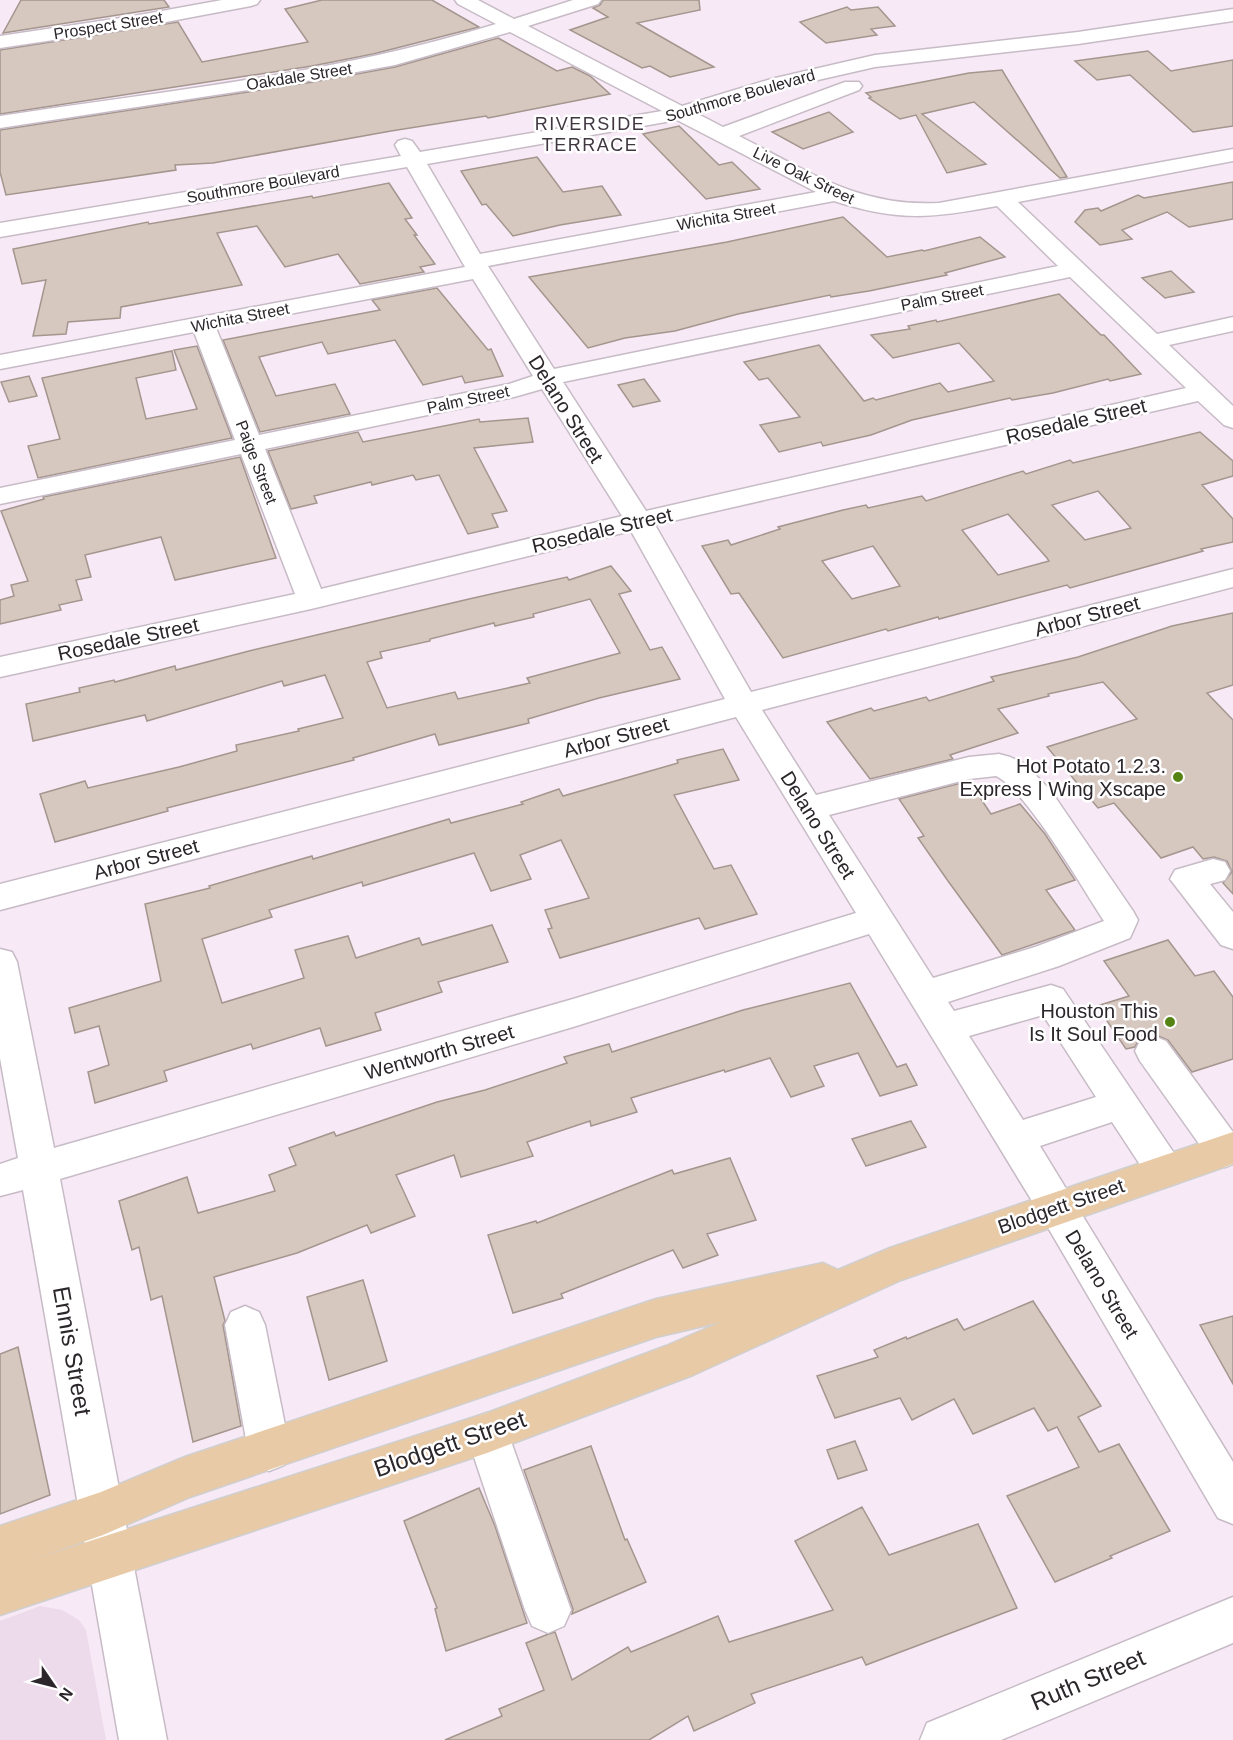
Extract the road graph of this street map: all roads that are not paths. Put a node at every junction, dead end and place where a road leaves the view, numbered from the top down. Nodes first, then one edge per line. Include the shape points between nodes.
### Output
1 (251, 0) edge
2 (464, 0) edge
3 (592, 0) edge
4 (193, 6) edge
5 (1225, 6) edge
6 (512, 25) junction
7 (0, 42) edge
8 (956, 44) junction
9 (777, 83) junction
10 (852, 86) dead end
11 (811, 102) junction
12 (662, 103) junction
13 (682, 113) junction
14 (0, 122) edge
15 (722, 135) junction
16 (409, 152) junction
17 (1233, 154) edge
18 (835, 194) junction
19 (1001, 198) junction
20 (0, 215) edge
21 (0, 230) edge
22 (476, 267) junction
23 (1075, 269) junction
24 (203, 324) junction
25 (1233, 324) edge
26 (1151, 342) junction
27 (0, 362) edge
28 (547, 380) junction
29 (1203, 392) junction
30 (1233, 420) edge
31 (250, 444) junction
32 (0, 496) edge
33 (637, 521) junction
34 (1233, 578) edge
35 (310, 600) junction
36 (0, 667) edge
37 (743, 704) junction
38 (808, 809) junction
39 (1213, 871) dead end
40 (0, 897) edge
41 (877, 919) junction
42 (1233, 936) edge
43 (0, 962) edge
44 (924, 995) junction
45 (945, 1028) junction
46 (1153, 1051) dead end
47 (1120, 1104) junction
48 (1014, 1139) junction
49 (1229, 1149) edge
50 (1165, 1171) junction
51 (19, 1174) edge
52 (1057, 1207) junction
53 (890, 1266) junction
54 (245, 1325) dead end
55 (487, 1433) junction
56 (268, 1449) junction
57 (1233, 1503) edge
58 (103, 1513) junction
59 (0, 1548) edge
60 (110, 1556) junction
61 (0, 1592) edge
62 (548, 1610) dead end
63 (1233, 1620) edge
64 (142, 1740) edge
65 (944, 1740) edge

1 - 4 street, Prospect Street
2 - 6 street, Live Oak Street
3 - 6 street, Oakdale Street
4 - 7 street, Prospect Street
5 - 8 street, Southmore Boulevard via 1078,38
6 - 12 street, Live Oak Street
6 - 14 street, Oakdale Street via 371,63
8 - 9 street, Southmore Boulevard
8 - 12 street, Southmore Boulevard via 886,46 800,63
9 - 11 street
9 - 13 street, Southmore Boulevard
10 - 11 street
11 - 15 street
12 - 13 street, Live Oak Street
12 - 16 street, Southmore Boulevard
13 - 15 street, Live Oak Street
13 - 16 street, Southmore Boulevard
15 - 18 street, Live Oak Street
16 - 20 street, Southmore Boulevard
16 - 21 street, Southmore Boulevard
16 - 22 street, Delano Street
17 - 19 street
18 - 19 street, Live Oak Street via 871,206 916,212
18 - 22 street, Wichita Street
19 - 23 street
22 - 24 street, Wichita Street
22 - 28 street, Delano Street
23 - 26 street
23 - 28 street, Palm Street
24 - 27 street, Wichita Street
24 - 31 street, Paige Street
25 - 26 street
26 - 29 street
28 - 31 street, Palm Street
28 - 33 street, Delano Street
29 - 30 street
29 - 33 street, Rosedale Street
31 - 32 street, Palm Street
31 - 35 street, Paige Street
33 - 35 street, Rosedale Street
33 - 37 street, Delano Street
34 - 37 street, Arbor Street
35 - 36 street, Rosedale Street
37 - 38 street, Delano Street
37 - 40 street, Arbor Street
38 - 41 street, Delano Street
38 - 44 street via 969,768 999,765 1014,772 1040,799 1121,920 1118,929 1088,942
39 - 42 street via 1187,879
41 - 44 street, Delano Street
41 - 51 street, Wentworth Street via 573,1013
43 - 51 street, Ennis Street
44 - 45 street, Delano Street
45 - 47 street via 1051,999
45 - 48 street, Delano Street
46 - 49 street
47 - 48 street
47 - 50 street
48 - 52 street, Delano Street
49 - 50 main road, Blodgett Street
50 - 52 main road, Blodgett Street
51 - 58 street, Ennis Street
52 - 53 main road, Blodgett Street
52 - 57 street, Delano Street
53 - 55 main road, Blodgett Street via 678,1361
53 - 56 main road, Blodgett Street via 656,1318
54 - 56 street
55 - 60 main road, Blodgett Street
55 - 62 street
56 - 58 main road, Blodgett Street
58 - 59 main road, Blodgett Street
58 - 60 street, Ennis Street
60 - 61 main road, Blodgett Street
60 - 64 street, Ennis Street
63 - 65 street, Ruth Street

